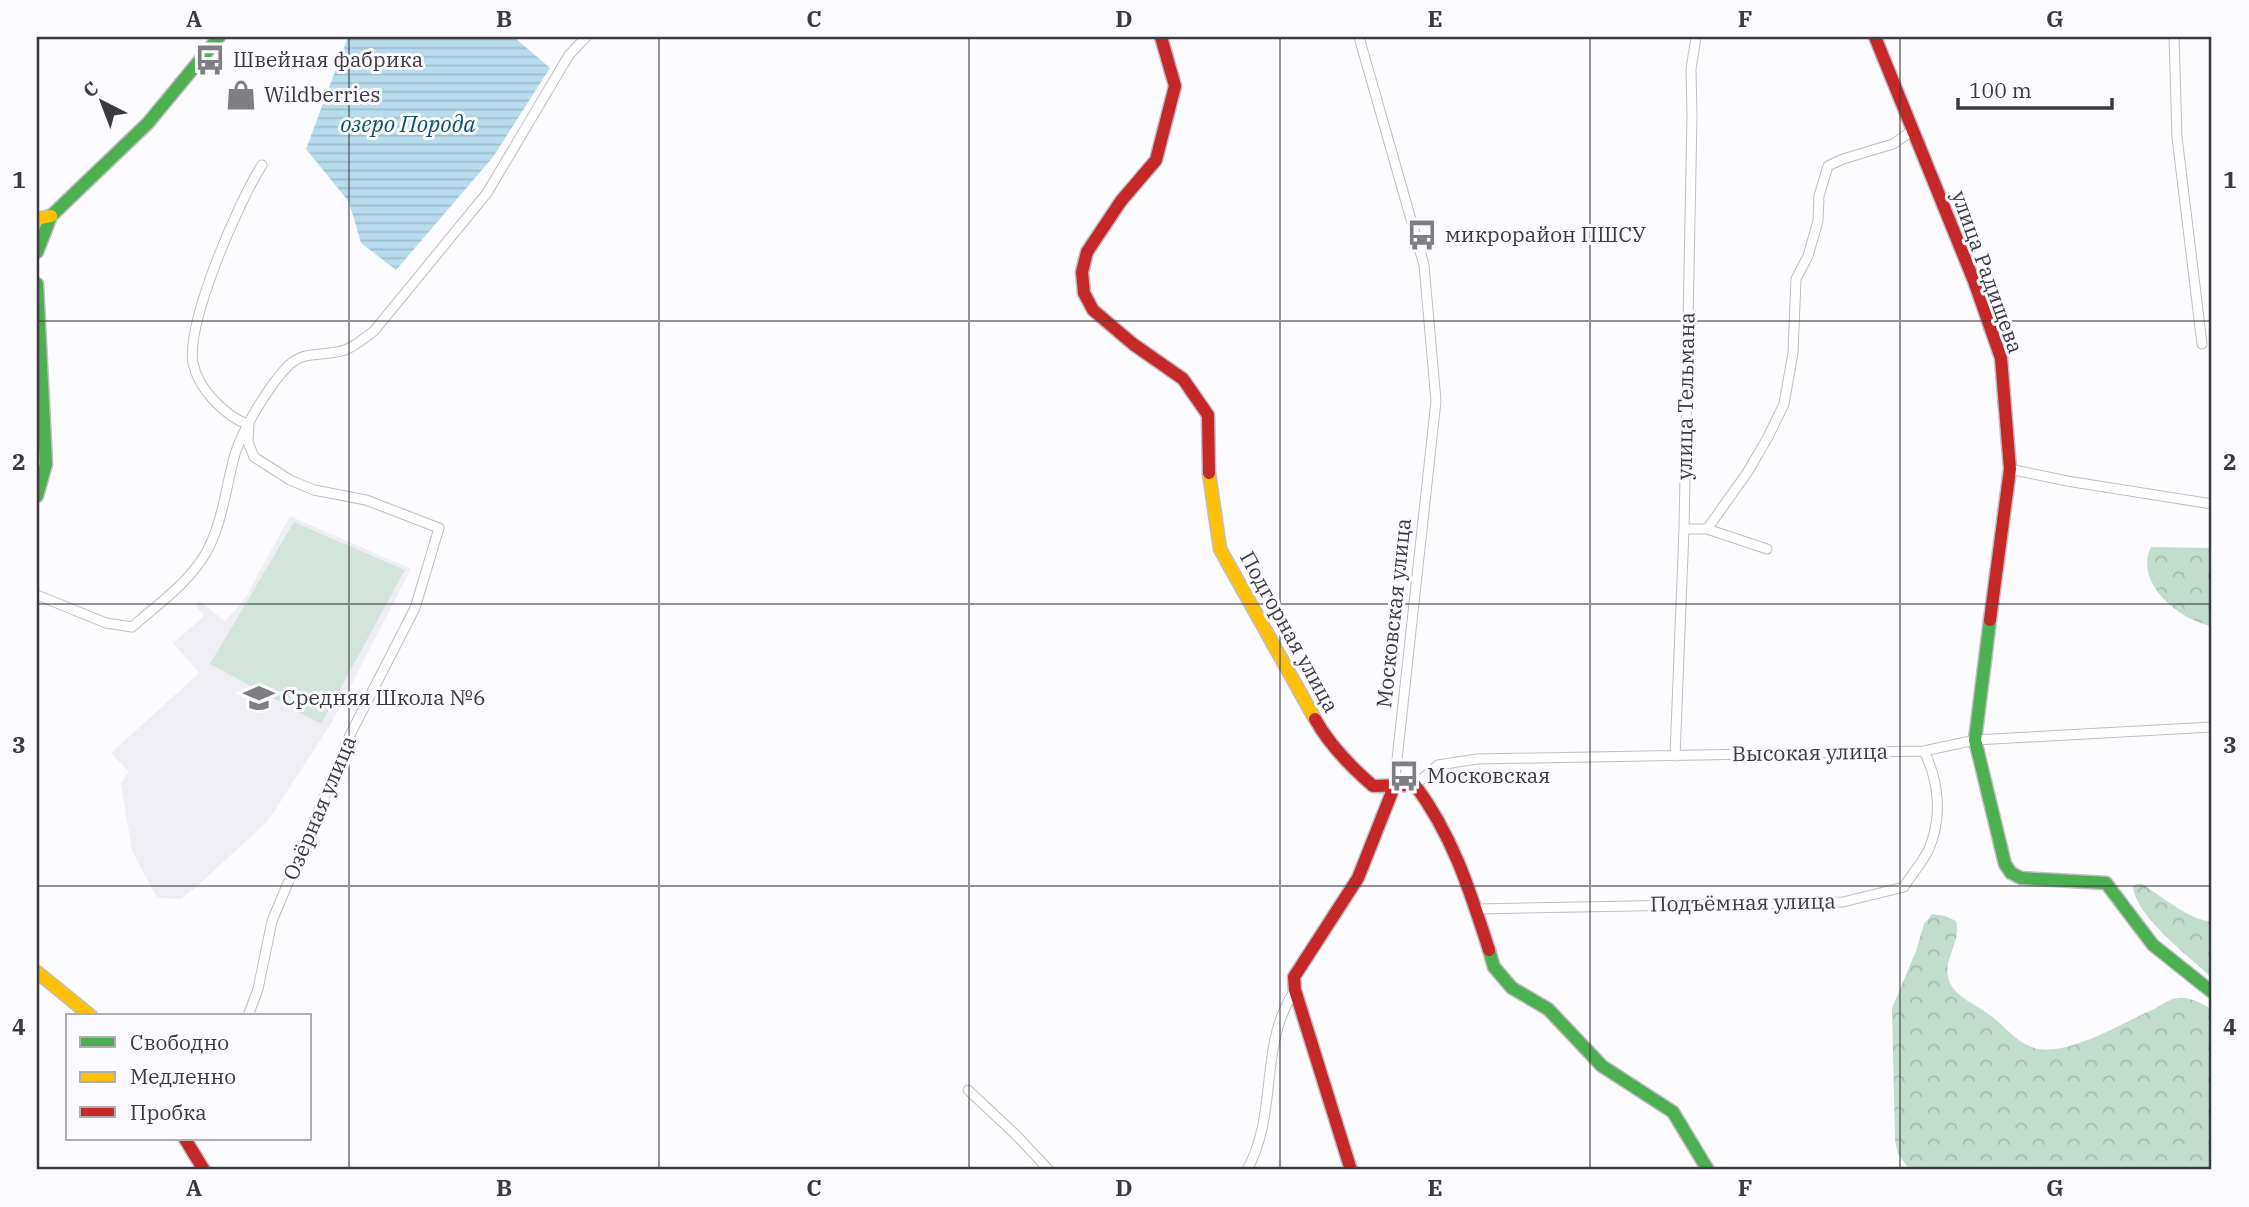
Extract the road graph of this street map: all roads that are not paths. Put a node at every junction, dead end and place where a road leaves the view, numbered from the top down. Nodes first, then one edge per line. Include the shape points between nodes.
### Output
1 (219, 37) edge
2 (586, 37) edge
3 (1161, 37) edge
4 (1359, 37) edge
5 (1696, 37) edge
6 (1875, 37) edge
7 (2174, 37) edge
8 (1912, 131) junction
9 (262, 165) dead end
10 (51, 216) junction
11 (37, 219) edge
12 (37, 252) edge
13 (37, 284) edge
14 (2202, 344) dead end
15 (249, 425) junction
16 (2010, 469) junction
17 (37, 496) edge
18 (2212, 504) edge
19 (1684, 529) junction
20 (1707, 529) junction
21 (1766, 549) dead end
22 (37, 595) edge
23 (2212, 727) edge
24 (1975, 740) junction
25 (1924, 751) junction
26 (1675, 756) junction
27 (1415, 785) junction
28 (1394, 787) junction
29 (1476, 909) junction
30 (37, 972) edge
31 (1295, 990) junction
32 (2212, 992) edge
33 (89, 1014) edge
34 (249, 1014) edge
35 (968, 1090) dead end
36 (187, 1140) edge
37 (204, 1170) edge
38 (1049, 1170) edge
39 (1248, 1170) edge
40 (1351, 1170) edge
41 (1708, 1170) edge

1 - 10 street via 148,123
2 - 15 street via 569,55 487,193 374,331 338,352 296,358 270,386
3 - 28 street, Подгорная улица via 1175,86 1156,160 1087,252 1082,272 1084,293 1093,310 1183,379 1197,396 1208,415 1208,468 1220,549 1323,733 1350,767 1373,786
4 - 28 street, Московская улица via 1424,265 1436,401
5 - 19 street, улица Тельмана via 1691,69
6 - 8 street, улица Радищева
7 - 14 street via 2177,138
8 - 16 street, улица Радищева via 2001,358
8 - 20 street via 1893,144 1828,166 1818,221 1796,279 1793,353 1784,404 1747,473
9 - 15 street via 247,190 193,334 193,363 204,387 225,411
10 - 11 street
10 - 12 street
13 - 17 street via 46,464
15 - 22 street via 236,452 228,493 208,550 132,627 106,622
15 - 34 street, Озёрная улица via 248,442 254,457 290,480 314,490 366,500 439,527 415,608 351,733 272,921
16 - 18 street
16 - 24 street, улица Радищева
19 - 20 street
19 - 26 street, улица Тельмана
20 - 21 street
23 - 24 street, Высокая улица
24 - 25 street, Высокая улица
24 - 32 street via 2011,873 2021,878 2106,883 2153,945
25 - 26 street, Высокая улица
25 - 29 street, Подъёмная улица via 1934,772 1938,808 1928,850 1904,887 1843,902
26 - 27 street, Высокая улица via 1477,759 1438,765
27 - 28 street
27 - 29 street via 1454,847
28 - 31 street, Московская улица via 1358,878 1294,977
29 - 41 street via 1494,967 1513,988 1548,1009 1602,1066 1673,1112
30 - 33 street
31 - 39 street via 1278,1027 1266,1119
31 - 40 street
35 - 38 street
36 - 37 street

